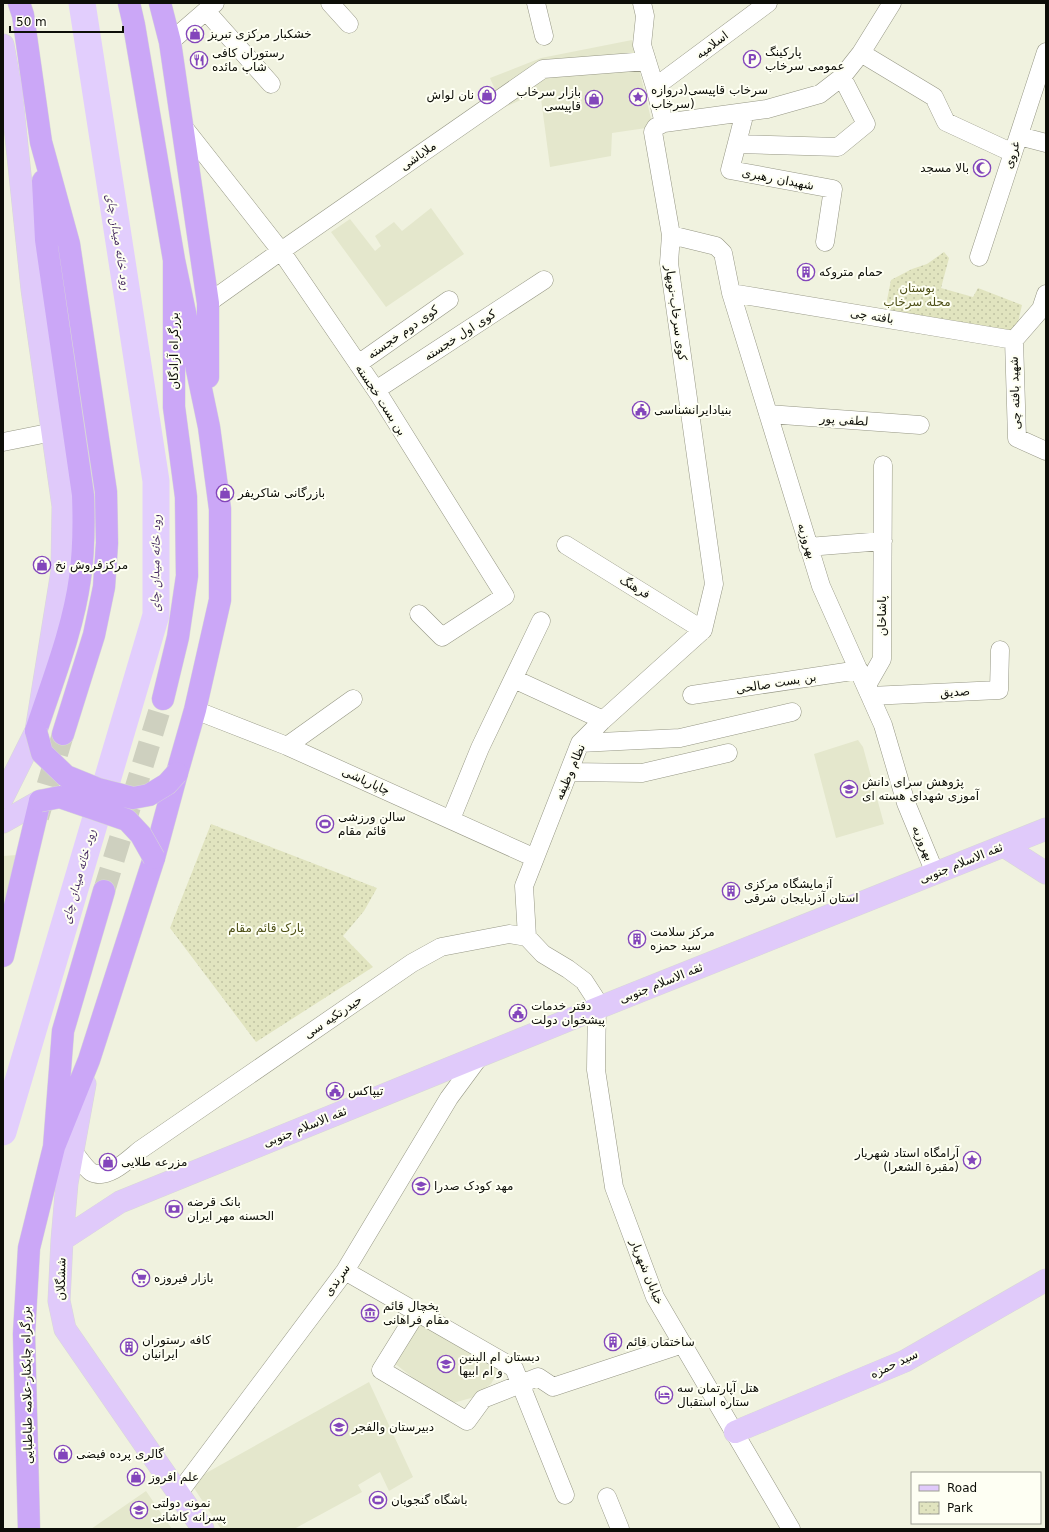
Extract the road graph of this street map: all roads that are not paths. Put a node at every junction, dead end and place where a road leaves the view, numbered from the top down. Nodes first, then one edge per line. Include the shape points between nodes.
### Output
1 (20, 3) edge
2 (129, 3) edge
3 (160, 3) edge
4 (330, 3) edge
5 (536, 3) edge
6 (642, 3) edge
7 (768, 3) edge
8 (892, 3) edge
9 (210, 7) edge
10 (349, 24) dead end
11 (544, 36) dead end
12 (170, 42) junction
13 (3, 45) edge
14 (1046, 52) edge
15 (861, 53) junction
16 (647, 61) junction
17 (842, 77) junction
18 (271, 84) dead end
19 (655, 87) junction
20 (745, 112) junction
21 (664, 123) junction
22 (182, 125) junction
23 (1019, 136) junction
24 (41, 142) junction
25 (1046, 143) edge
26 (737, 144) junction
27 (1013, 153) junction
28 (671, 235) junction
29 (825, 242) dead end
30 (281, 250) junction
31 (979, 257) dead end
32 (174, 260) junction
33 (544, 280) dead end
34 (731, 293) junction
35 (1046, 294) edge
36 (449, 300) dead end
37 (208, 303) junction
38 (1014, 340) junction
39 (358, 364) junction
40 (376, 390) junction
41 (768, 414) junction
42 (920, 425) dead end
43 (209, 427) junction
44 (53, 432) junction
45 (3, 442) edge
46 (1046, 451) edge
47 (883, 465) dead end
48 (883, 541) junction
49 (566, 545) dead end
50 (808, 547) junction
51 (419, 614) dead end
52 (541, 622) dead end
53 (703, 630) junction
54 (1000, 650) dead end
55 (859, 670) junction
56 (514, 679) junction
57 (868, 692) junction
58 (692, 695) dead end
59 (163, 699) tunnel mouth
60 (353, 699) dead end
61 (195, 710) junction
62 (792, 712) dead end
63 (603, 720) junction
64 (36, 731) junction
65 (64, 734) tunnel mouth
66 (580, 743) junction
67 (287, 746) junction
68 (728, 752) dead end
69 (569, 772) junction
70 (177, 774) junction
71 (3, 797) edge
72 (40, 801) junction
73 (451, 819) junction
74 (3, 822) edge
75 (1046, 826) edge
76 (1004, 846) junction
77 (154, 858) junction
78 (535, 858) junction
79 (935, 873) junction
80 (1046, 873) edge
81 (104, 891) tunnel mouth
82 (527, 937) junction
83 (3, 956) edge
84 (598, 1008) junction
85 (480, 1056) junction
86 (63, 1149) junction
87 (62, 1240) junction
88 (344, 1271) junction
89 (1046, 1280) edge
90 (417, 1312) junction
91 (683, 1344) junction
92 (520, 1384) junction
93 (735, 1432) junction
94 (178, 1494) junction
95 (565, 1495) dead end
96 (607, 1497) dead end
97 (29, 1529) edge
98 (203, 1529) edge
99 (620, 1529) edge
100 (791, 1529) edge

1 - 24 highway
2 - 32 highway, بزرگراه آزادگان
3 - 12 highway
4 - 10 street
5 - 11 street
6 - 16 street via 645,16 642,46
7 - 19 street, اسلامیه
8 - 15 street
9 - 12 street
9 - 18 street
12 - 22 highway
13 - 44 main road via 11,90 32,289
14 - 23 street, غروی
15 - 17 street
15 - 27 street via 934,97 946,122
16 - 19 street
16 - 30 street, ملاباشی via 544,69
17 - 20 street via 820,94 767,109
17 - 26 street via 866,124 838,147
19 - 21 street
20 - 21 street
20 - 26 street, شهیدان رهبری
21 - 28 street, کوی سرخاب-نوبهار via 653,132
22 - 30 street, بن بست خجسته
22 - 37 highway
23 - 25 street
23 - 27 street, غروی
24 - 64 highway via 46,240 83,495 84,537 80,578 65,645
24 - 65 highway via 69,244 106,492 107,543 104,586 94,635
26 - 29 street, شهیدان رهبری via 730,170 832,189
27 - 31 street, غروی
28 - 34 street, بهروزیه via 716,246 723,253
28 - 53 street, کوی سرخاب-نوبهار via 669,263 714,584
30 - 37 street, ملاباشی
30 - 39 street, بن بست خجسته
32 - 43 highway
32 - 59 highway, بزرگراه آزادگان via 174,407 186,497 187,576 178,637
33 - 40 street, کوی اول خجسته
34 - 38 street, بافته چی
34 - 41 street, بهروزیه
35 - 38 street via 1041,309
36 - 39 street, کوی دوم خجسته
37 - 43 highway
38 - 46 street, شهید بافته چی via 1017,438
39 - 40 street, بن بست خجسته
40 - 51 street, بن بست خجسته via 505,596 442,637
41 - 42 street, لطفی پور
41 - 50 street, بهروزیه
43 - 61 highway via 220,509 220,600
44 - 45 street
44 - 64 main road via 63,506 62,571
47 - 48 street, پاشاخان
48 - 50 street
48 - 57 street, پاشاخان via 882,659
49 - 53 street, فرهنگ
50 - 55 street, بهروزیه via 820,586
52 - 56 street
53 - 63 street, نظام وظیفه
54 - 57 street, صدیق via 999,690
55 - 57 street, بهروزیه
55 - 58 street, بن بست صالحی
56 - 63 street
56 - 73 street via 480,748
57 - 79 street, بهروزیه via 883,725 906,803
60 - 67 street
61 - 67 street, چاپارباشی
61 - 70 highway
62 - 66 street via 680,738
63 - 66 street, نظام وظیفه
64 - 70 highway, bridge via 42,753 66,776 98,789 134,798 149,794 167,784
64 - 71 main road
66 - 69 street, نظام وظیفه
67 - 73 street, چاپارباشی
68 - 69 street via 642,773
69 - 78 street, نظام وظیفه
70 - 77 highway
72 - 74 main road
72 - 77 highway, bridge via 60,798 127,820 141,835
72 - 83 highway
73 - 78 street, چاپارباشی
75 - 76 main road, ثقه الاسلام جنوبی
76 - 79 main road, ثقه الاسلام جنوبی
76 - 80 main road
77 - 86 highway
78 - 82 street, نظام وظیفه via 524,886
79 - 84 main road, ثقه الاسلام جنوبی
81 - 86 highway, بزرگراه چایکنار-علامه طباطبایی via 63,1031
82 - 84 street via 543,954 584,981 598,1001
82 - 86 street, حیدرتکیه سی via 509,934 441,947 412,963 140,1150 115,1170 101,1174 91,1172
84 - 85 main road, ثقه الاسلام جنوبی
84 - 91 street, خیابان شهریار via 596,1070 614,1187 655,1297
85 - 87 main road, ثقه الاسلام جنوبی via 120,1202
85 - 88 street, سرندی via 449,1098
86 - 87 main road, ششگلان via 67,1183
86 - 97 highway, بزرگراه چایکنار-علامه طباطبایی via 29,1248 24,1334
87 - 94 main road, ششگلان via 59,1301 65,1329
88 - 90 street
88 - 94 street, سرندی
89 - 93 main road, سید حمزه via 905,1361
90 - 92 street via 514,1368
90 - 92 street via 381,1370 467,1421 483,1399
91 - 92 street via 554,1387 538,1377
91 - 93 street, خیابان شهریار
92 - 95 street
93 - 100 street, خیابان شهریار
94 - 98 main road, ششگلان
96 - 99 street

